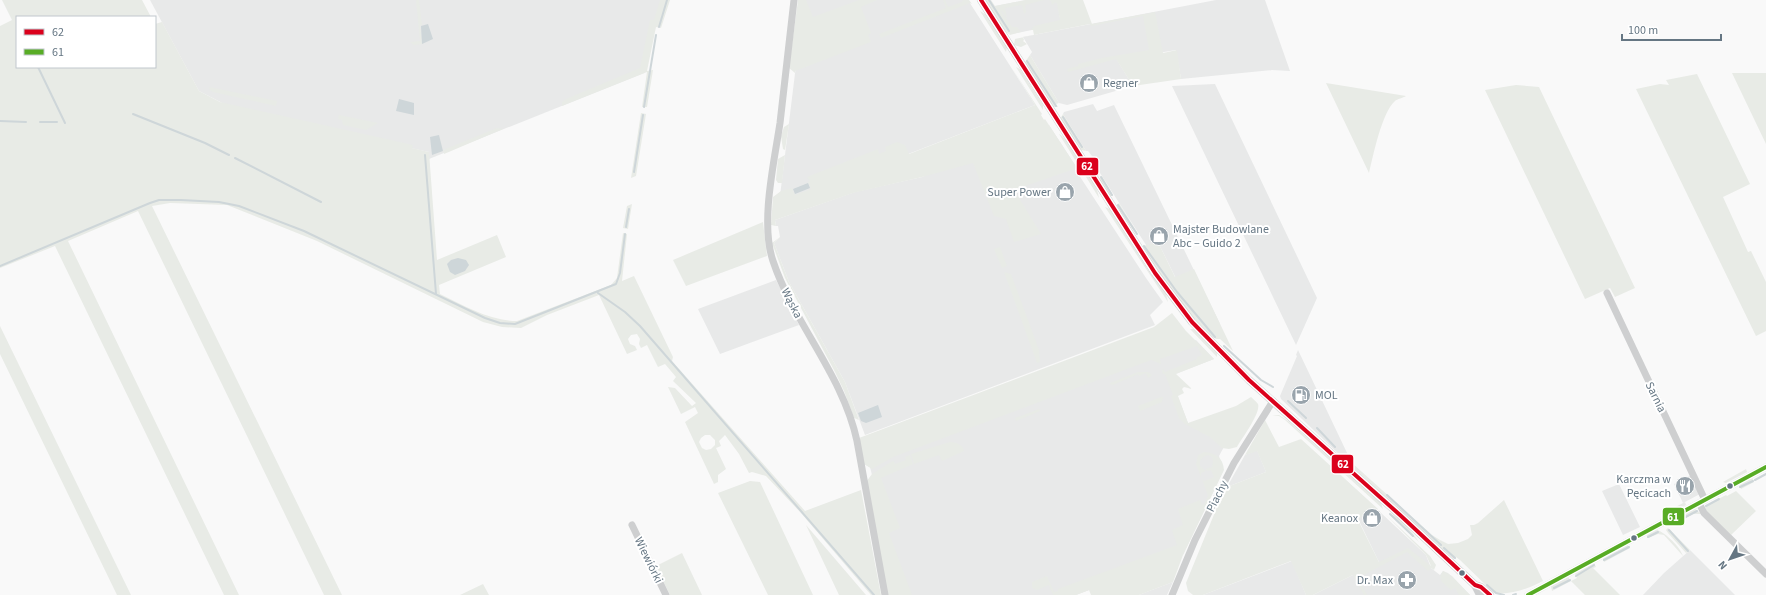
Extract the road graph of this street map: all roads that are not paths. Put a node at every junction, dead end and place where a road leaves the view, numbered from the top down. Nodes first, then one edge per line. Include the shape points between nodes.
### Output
1 (794, 0) edge
2 (981, 0) edge
3 (1606, 294) dead end
4 (1272, 401) junction
5 (1766, 467) edge
6 (1702, 502) junction
7 (632, 525) dead end
8 (1766, 574) edge
9 (1475, 585) junction
10 (666, 595) edge
11 (885, 595) edge
12 (1172, 595) edge
13 (1480, 595) edge
14 (1490, 595) edge
15 (1528, 595) edge

1 - 11 street, Wąska via 771,188 768,224 770,249 784,288 829,368 851,418
2 - 4 street via 1164,286 1200,330
3 - 6 street, Sarnia
4 - 9 street
4 - 12 street, Piachy via 1234,463 1195,540
5 - 6 street
6 - 8 street, Sarnia via 1704,512
6 - 15 street
7 - 10 street, Wiewiórki
9 - 13 street
9 - 14 street

